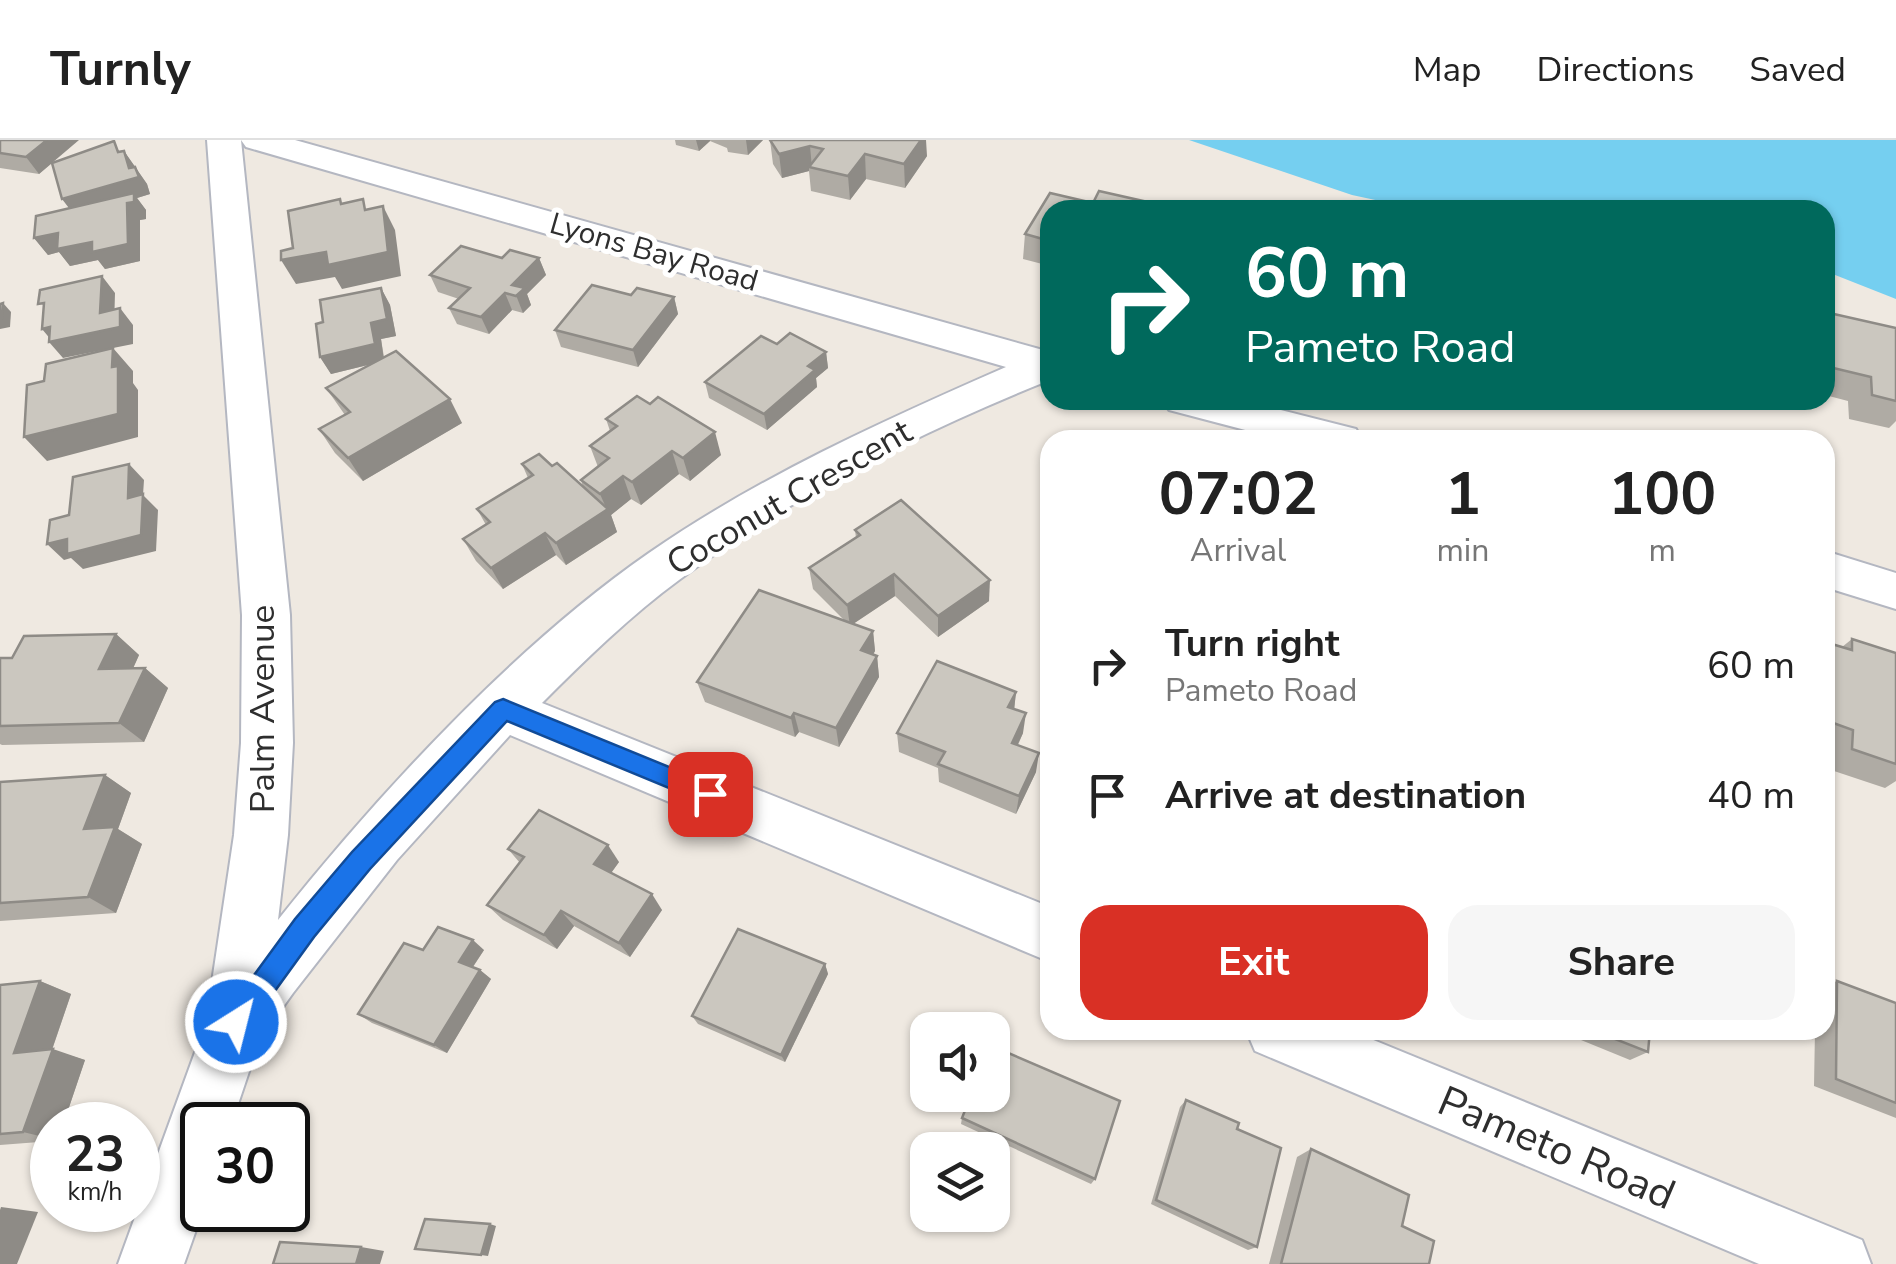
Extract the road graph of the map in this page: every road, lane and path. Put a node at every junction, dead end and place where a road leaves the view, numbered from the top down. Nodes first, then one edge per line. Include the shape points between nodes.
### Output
1 (224, 140) edge
2 (258, 140) edge
3 (1040, 363) edge
4 (1040, 369) edge
5 (1223, 410) edge
6 (1302, 430) edge
7 (1835, 573) edge
8 (1896, 591) edge
9 (503, 709) junction
10 (1040, 932) edge
11 (236, 1022) junction
12 (1300, 1040) edge
13 (150, 1264) edge
14 (1838, 1264) edge

1 - 11 street, Palm Avenue via 266,615 261,835
2 - 3 street, Lyons Bay Road
4 - 9 street, Coconut Crescent via 728,523 626,595
5 - 6 street
7 - 8 street
9 - 10 street
9 - 11 street, Coconut Crescent via 350,874
11 - 13 street, Palm Avenue
12 - 14 street, Pameto Road

